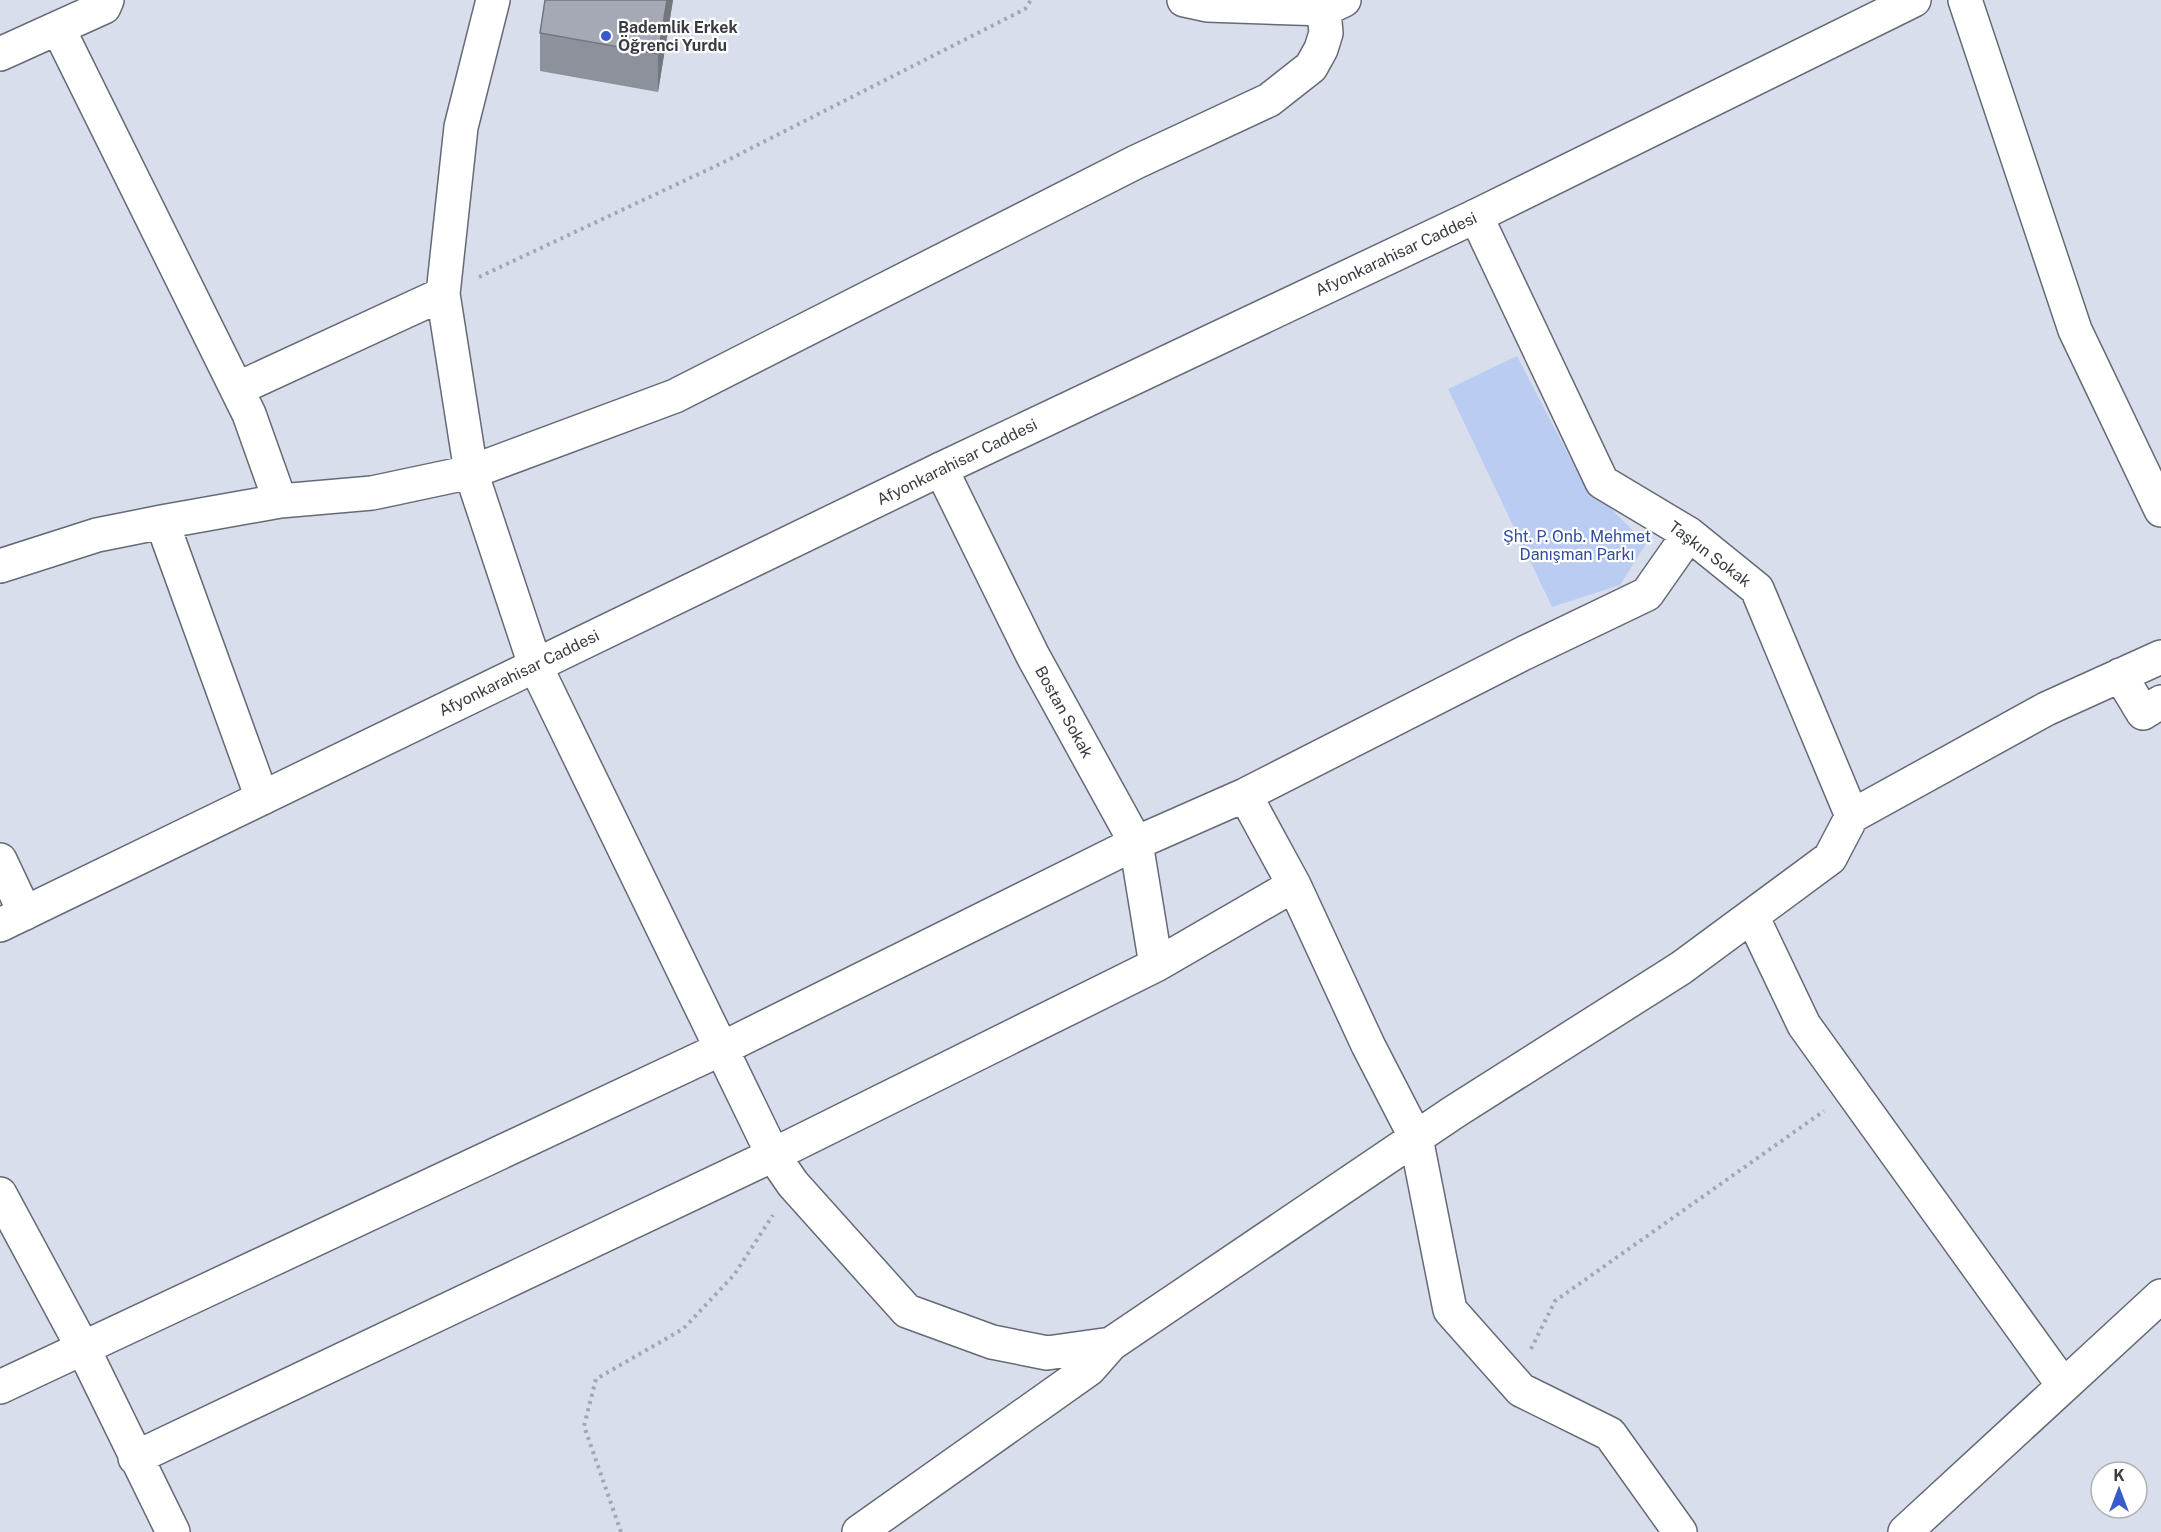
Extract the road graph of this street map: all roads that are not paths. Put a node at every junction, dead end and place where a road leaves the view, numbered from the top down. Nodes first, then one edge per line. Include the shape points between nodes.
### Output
1 (107, 0) edge
2 (493, 0) edge
3 (1184, 0) edge
4 (1914, 0) edge
5 (1965, 0) edge
6 (1331, 3) edge
7 (58, 28) junction
8 (0, 54) edge
9 (1476, 216) junction
10 (443, 294) junction
11 (237, 389) junction
12 (941, 469) junction
13 (471, 472) junction
14 (280, 501) junction
15 (2161, 510) edge
16 (162, 522) junction
17 (1689, 534) junction
18 (0, 566) edge
19 (2161, 657) edge
20 (535, 665) junction
21 (2120, 675) junction
22 (2161, 702) edge
23 (1245, 795) junction
24 (262, 798) junction
25 (1852, 816) junction
26 (1136, 843) junction
27 (0, 860) edge
28 (1294, 885) junction
29 (1752, 916) junction
30 (12, 919) edge
31 (1156, 965) junction
32 (721, 1049) junction
33 (1416, 1138) junction
34 (773, 1155) junction
35 (0, 1194) edge
36 (2161, 1296) edge
37 (1111, 1344) junction
38 (83, 1348) junction
39 (2063, 1385) junction
40 (0, 1387) edge
41 (135, 1458) junction
42 (173, 1532) edge
43 (859, 1532) edge
44 (1680, 1532) edge
45 (1905, 1532) edge

1 - 7 street via 104,8
2 - 10 street via 461,127
3 - 6 street via 1207,5
4 - 9 street, Afyonkarahisar Caddesi
5 - 15 street via 2075,330
6 - 13 street via 1326,33 1311,67 1269,100 1136,162 675,396
7 - 8 street
7 - 11 street
9 - 12 street, Afyonkarahisar Caddesi
9 - 17 street, Taşkın Sokak via 1602,482
10 - 11 street
10 - 13 street
11 - 14 street
12 - 20 street, Afyonkarahisar Caddesi
12 - 26 street, Bostan Sokak via 1033,656
13 - 14 street via 372,493
13 - 20 street
14 - 16 street
16 - 18 street via 97,535
16 - 24 street
17 - 23 street via 1647,594
17 - 25 street, Taşkın Sokak via 1757,589
19 - 21 street
20 - 24 street, Afyonkarahisar Caddesi
20 - 32 street
21 - 22 street via 2143,713
21 - 25 street via 2046,709
23 - 26 street
23 - 28 street
24 - 30 street, Afyonkarahisar Caddesi
25 - 29 street via 1830,858
26 - 31 street, Bostan Sokak
26 - 32 street
27 - 30 street
28 - 31 street
28 - 33 street
29 - 33 street via 1681,968
29 - 39 street via 1804,1025
31 - 34 street
32 - 34 street
32 - 38 street
33 - 37 street
33 - 44 street via 1450,1310 1521,1390 1610,1434
34 - 37 street via 793,1184 907,1311 992,1342 1047,1353
34 - 41 street
35 - 38 street
36 - 39 street
37 - 43 street via 1089,1369
38 - 40 street
38 - 41 street
39 - 45 street
41 - 42 street

